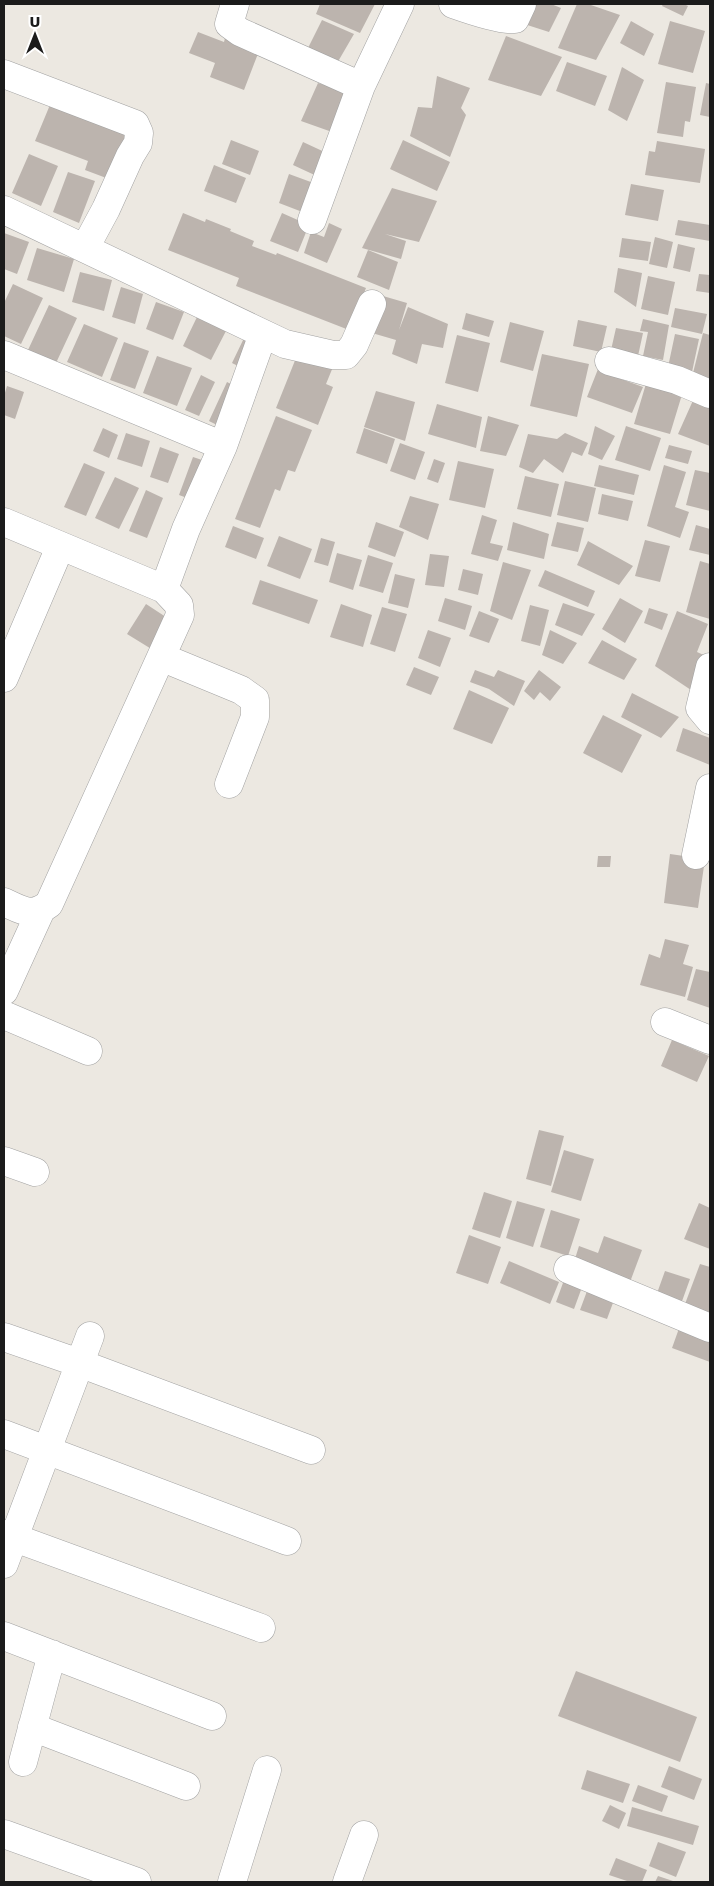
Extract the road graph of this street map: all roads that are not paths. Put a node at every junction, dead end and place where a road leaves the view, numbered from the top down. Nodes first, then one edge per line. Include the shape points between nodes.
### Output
1 (235, 4) edge
2 (400, 4) edge
3 (454, 4) edge
4 (522, 4) edge
5 (4, 74) edge
6 (361, 86) junction
7 (4, 210) edge
8 (312, 220) dead end
9 (86, 248) junction
10 (372, 304) dead end
11 (263, 334) junction
12 (4, 356) edge
13 (609, 361) dead end
14 (710, 394) edge
15 (223, 446) junction
16 (4, 522) edge
17 (60, 547) junction
18 (164, 589) junction
19 (162, 657) junction
20 (710, 667) edge
21 (4, 678) edge
22 (710, 720) edge
23 (229, 784) dead end
24 (710, 788) edge
25 (696, 855) dead end
26 (4, 902) edge
27 (41, 910) junction
28 (4, 991) edge
29 (4, 1015) edge
30 (665, 1022) dead end
31 (710, 1040) edge
32 (88, 1051) dead end
33 (4, 1161) edge
34 (34, 1172) dead end
35 (568, 1269) dead end
36 (710, 1328) edge
37 (90, 1336) dead end
38 (4, 1337) edge
39 (80, 1363) junction
40 (4, 1434) edge
41 (47, 1450) junction
42 (311, 1450) dead end
43 (9, 1536) edge
44 (287, 1541) dead end
45 (4, 1564) edge
46 (262, 1628) dead end
47 (4, 1636) edge
48 (52, 1654) junction
49 (212, 1716) dead end
50 (32, 1727) junction
51 (22, 1762) dead end
52 (267, 1770) dead end
53 (186, 1786) dead end
54 (4, 1834) edge
55 (364, 1835) dead end
56 (137, 1882) edge
57 (232, 1882) edge
58 (347, 1882) edge

1 - 6 street via 229,24 240,32
2 - 6 street
3 - 4 street via 508,20 515,18
5 - 9 street via 135,124 139,133 138,143
6 - 8 street
7 - 9 street
9 - 11 street
10 - 11 street via 354,345 346,355 285,344
11 - 15 street
12 - 15 street
13 - 14 street via 677,380
15 - 18 street via 186,529
16 - 17 street
17 - 18 street
17 - 21 street
18 - 19 street via 179,605 180,615
19 - 23 street via 241,690 256,700 256,717
19 - 27 street via 49,904
20 - 22 street via 700,708
24 - 25 street
26 - 27 street via 30,913
27 - 28 street
29 - 32 street
30 - 31 street
33 - 34 street
35 - 36 street
37 - 39 street
38 - 39 street
39 - 41 street
39 - 42 street
40 - 41 street
41 - 43 street
41 - 44 street
43 - 45 street
43 - 46 street
47 - 48 street
48 - 49 street
48 - 50 street
50 - 51 street
50 - 53 street
52 - 57 street
54 - 56 street
55 - 58 street

